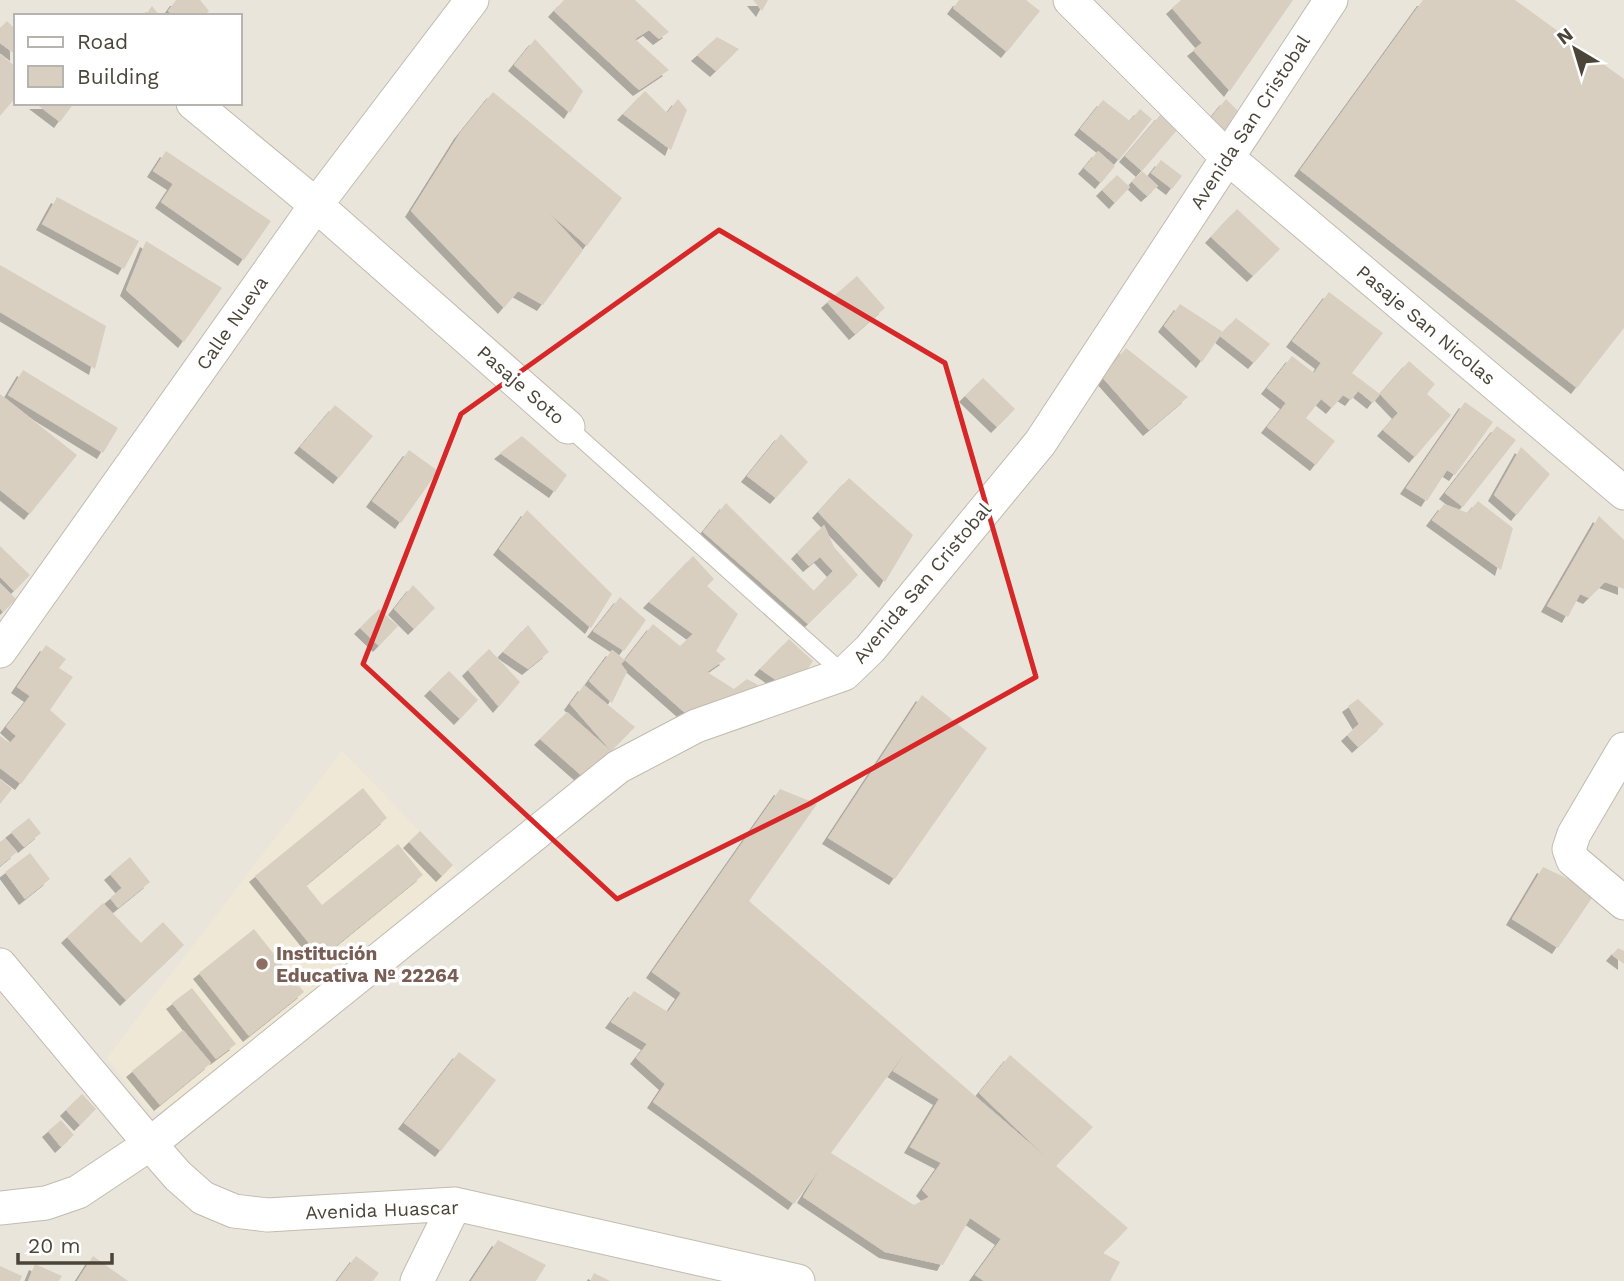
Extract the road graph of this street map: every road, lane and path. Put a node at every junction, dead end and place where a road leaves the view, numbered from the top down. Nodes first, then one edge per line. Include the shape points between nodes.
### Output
1 (472, 0) edge
2 (1070, 0) edge
3 (1331, 0) edge
4 (195, 105) edge
5 (1227, 157) junction
6 (316, 205) junction
7 (568, 427) joint
8 (1624, 494) edge
9 (0, 651) edge
10 (844, 674) junction
11 (1624, 749) edge
12 (1624, 903) edge
13 (0, 965) edge
14 (150, 1144) junction
15 (455, 1205) junction
16 (0, 1208) edge
17 (417, 1281) edge
18 (798, 1281) edge

1 - 6 street, Calle Nueva
2 - 5 street, Pasaje San Nicolas
3 - 5 street, Avenida San Cristobal
4 - 6 street, Pasaje Soto
5 - 8 street, Pasaje San Nicolas
5 - 10 street, Avenida San Cristobal via 1040,443 870,649
6 - 7 street, Pasaje Soto
6 - 9 street, Calle Nueva
7 - 10 lane, Pasaje Soto
10 - 14 street, Avenida San Cristobal via 695,726 618,767
11 - 12 street via 1569,849 1573,860
13 - 14 street, Avenida Huascar
14 - 15 street, Avenida Huascar via 203,1198 234,1211 267,1215
14 - 16 street via 78,1192 46,1203
15 - 17 street
15 - 18 street, Avenida Huascar

